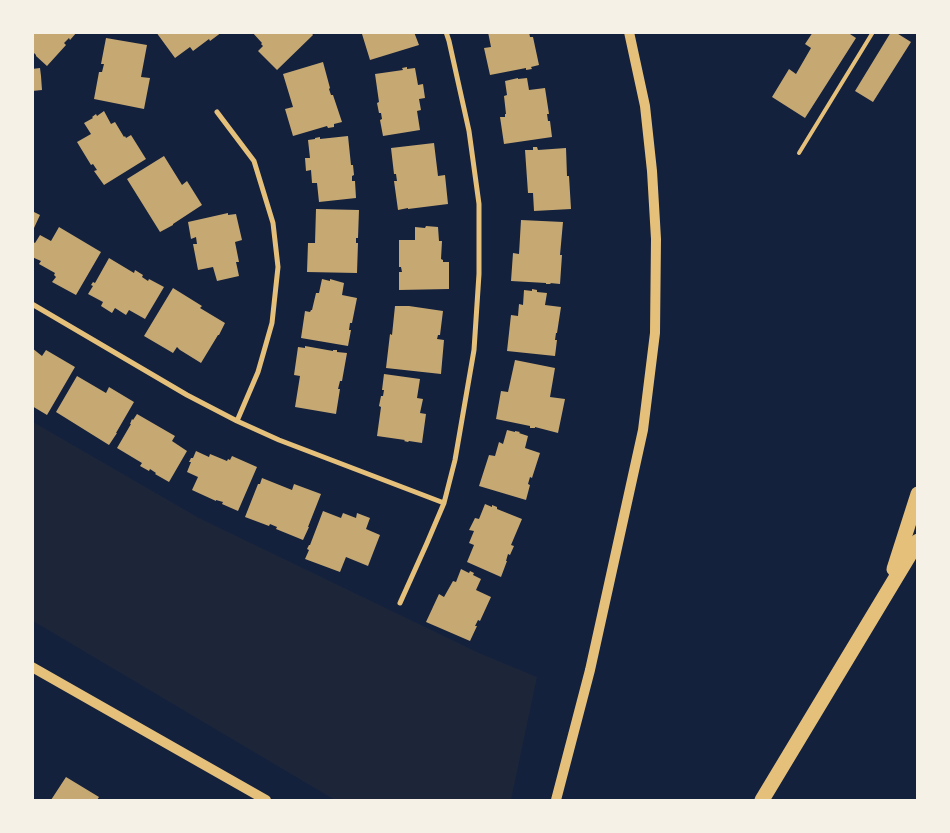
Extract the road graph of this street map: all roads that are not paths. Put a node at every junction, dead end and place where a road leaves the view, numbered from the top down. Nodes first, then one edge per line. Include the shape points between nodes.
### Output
1 (446, 32) edge
2 (629, 32) edge
3 (873, 32) edge
4 (217, 112) dead end
5 (799, 152) dead end
6 (32, 304) edge
7 (237, 421) junction
8 (918, 494) edge
9 (444, 503) junction
10 (918, 541) edge
11 (887, 594) junction
12 (400, 603) dead end
13 (32, 667) edge
14 (266, 800) edge
15 (556, 800) edge
16 (762, 800) edge

1 - 9 street via 469,131 479,204 479,274 474,350 455,460
2 - 15 main road via 645,106 652,171 656,239 655,333 643,430 590,670
3 - 5 lane
4 - 7 street via 254,161 272,223 278,267 272,322 258,372
6 - 7 street
7 - 9 street
8 - 11 highway
9 - 12 street
10 - 11 highway
11 - 16 highway
13 - 14 main road

